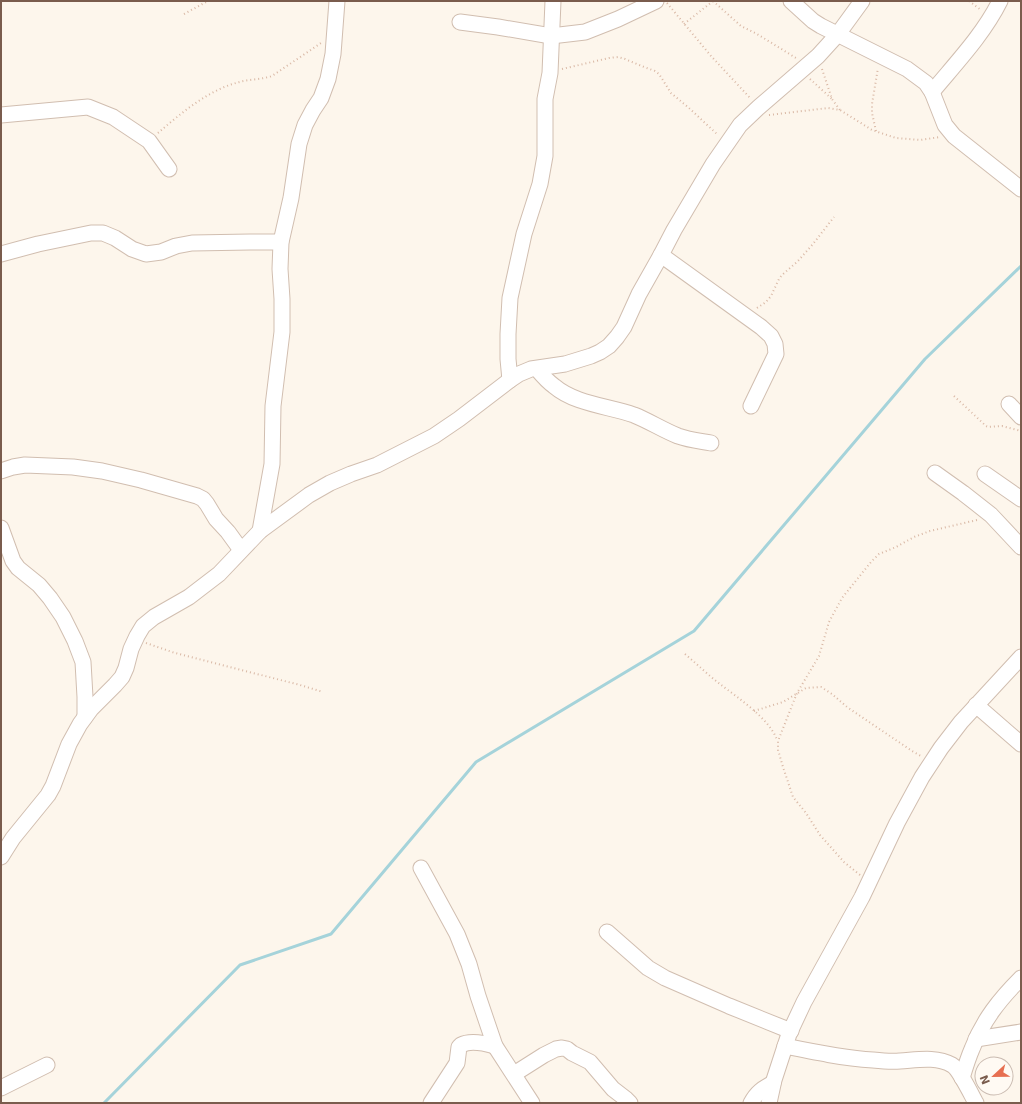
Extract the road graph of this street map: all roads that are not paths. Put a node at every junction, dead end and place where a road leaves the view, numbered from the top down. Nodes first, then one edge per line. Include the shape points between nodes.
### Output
1 (337, 1) edge
2 (553, 1) edge
3 (656, 1) edge
4 (791, 1) edge
5 (862, 1) edge
6 (1000, 1) edge
7 (460, 22) dead end
8 (838, 34) junction
9 (551, 36) junction
10 (932, 92) junction
11 (1, 115) edge
12 (169, 169) dead end
13 (1021, 189) edge
14 (281, 242) junction
15 (1, 254) edge
16 (662, 256) junction
17 (537, 369) junction
18 (510, 380) junction
19 (1010, 404) dead end
20 (751, 406) dead end
21 (1021, 417) edge
22 (711, 443) dead end
23 (1, 471) edge
24 (934, 473) dead end
25 (985, 474) dead end
26 (1021, 499) edge
27 (1, 528) edge
28 (260, 530) junction
29 (1021, 547) edge
30 (241, 550) junction
31 (1021, 657) edge
32 (976, 705) junction
33 (85, 717) junction
34 (1021, 744) edge
35 (1, 857) edge
36 (421, 868) dead end
37 (607, 932) dead end
38 (1021, 978) edge
39 (791, 1031) junction
40 (1021, 1032) edge
41 (976, 1039) junction
42 (495, 1046) junction
43 (785, 1046) junction
44 (47, 1065) dead end
45 (514, 1074) junction
46 (962, 1078) junction
47 (773, 1083) junction
48 (1, 1088) edge
49 (431, 1103) edge
50 (532, 1103) edge
51 (630, 1103) edge
52 (751, 1103) edge
53 (769, 1103) edge
54 (976, 1103) edge

1 - 14 street via 333,54 328,79 321,98 305,125 299,144
2 - 9 street
3 - 9 street via 585,32
4 - 8 street via 813,21
5 - 8 street
6 - 10 street via 978,36
7 - 9 street
8 - 10 street via 907,69 926,83
8 - 16 street via 740,125 713,164 674,230
9 - 18 street via 550,73 545,99 545,156 510,298
10 - 13 street via 945,124 954,136
11 - 12 street via 88,107 113,117 149,141
14 - 15 street via 192,243 146,254 103,233 91,233
14 - 28 street via 282,332 273,406 272,464
16 - 17 street via 639,294 624,328 609,346 591,356
16 - 20 street via 771,336 776,354
17 - 18 street
17 - 22 street via 554,387 566,394 634,415 678,436
18 - 28 street via 434,436 377,465 330,483
19 - 21 street
23 - 30 street via 25,465 73,467 141,480 197,496 203,499 216,520
24 - 29 street via 964,493
25 - 26 street
27 - 33 street via 13,561 39,584 50,598 75,641 83,662
28 - 30 street
30 - 33 street via 219,574 189,597 143,626 131,648 122,677
31 - 32 street
32 - 34 street
32 - 39 street via 941,748 922,777
33 - 35 street via 69,744 48,796 13,838
36 - 42 street via 457,934
37 - 39 street via 648,968 665,978
38 - 41 street via 993,1008
39 - 43 street
40 - 41 street
41 - 46 street
42 - 45 street
42 - 49 street via 468,1042 461,1044 457,1063
43 - 46 street via 825,1055 874,1061 936,1059 953,1065
43 - 47 street
44 - 48 street
45 - 50 street
45 - 51 street via 544,1055 562,1048 590,1062 613,1089
46 - 54 street
47 - 52 street via 755,1095
47 - 53 street

